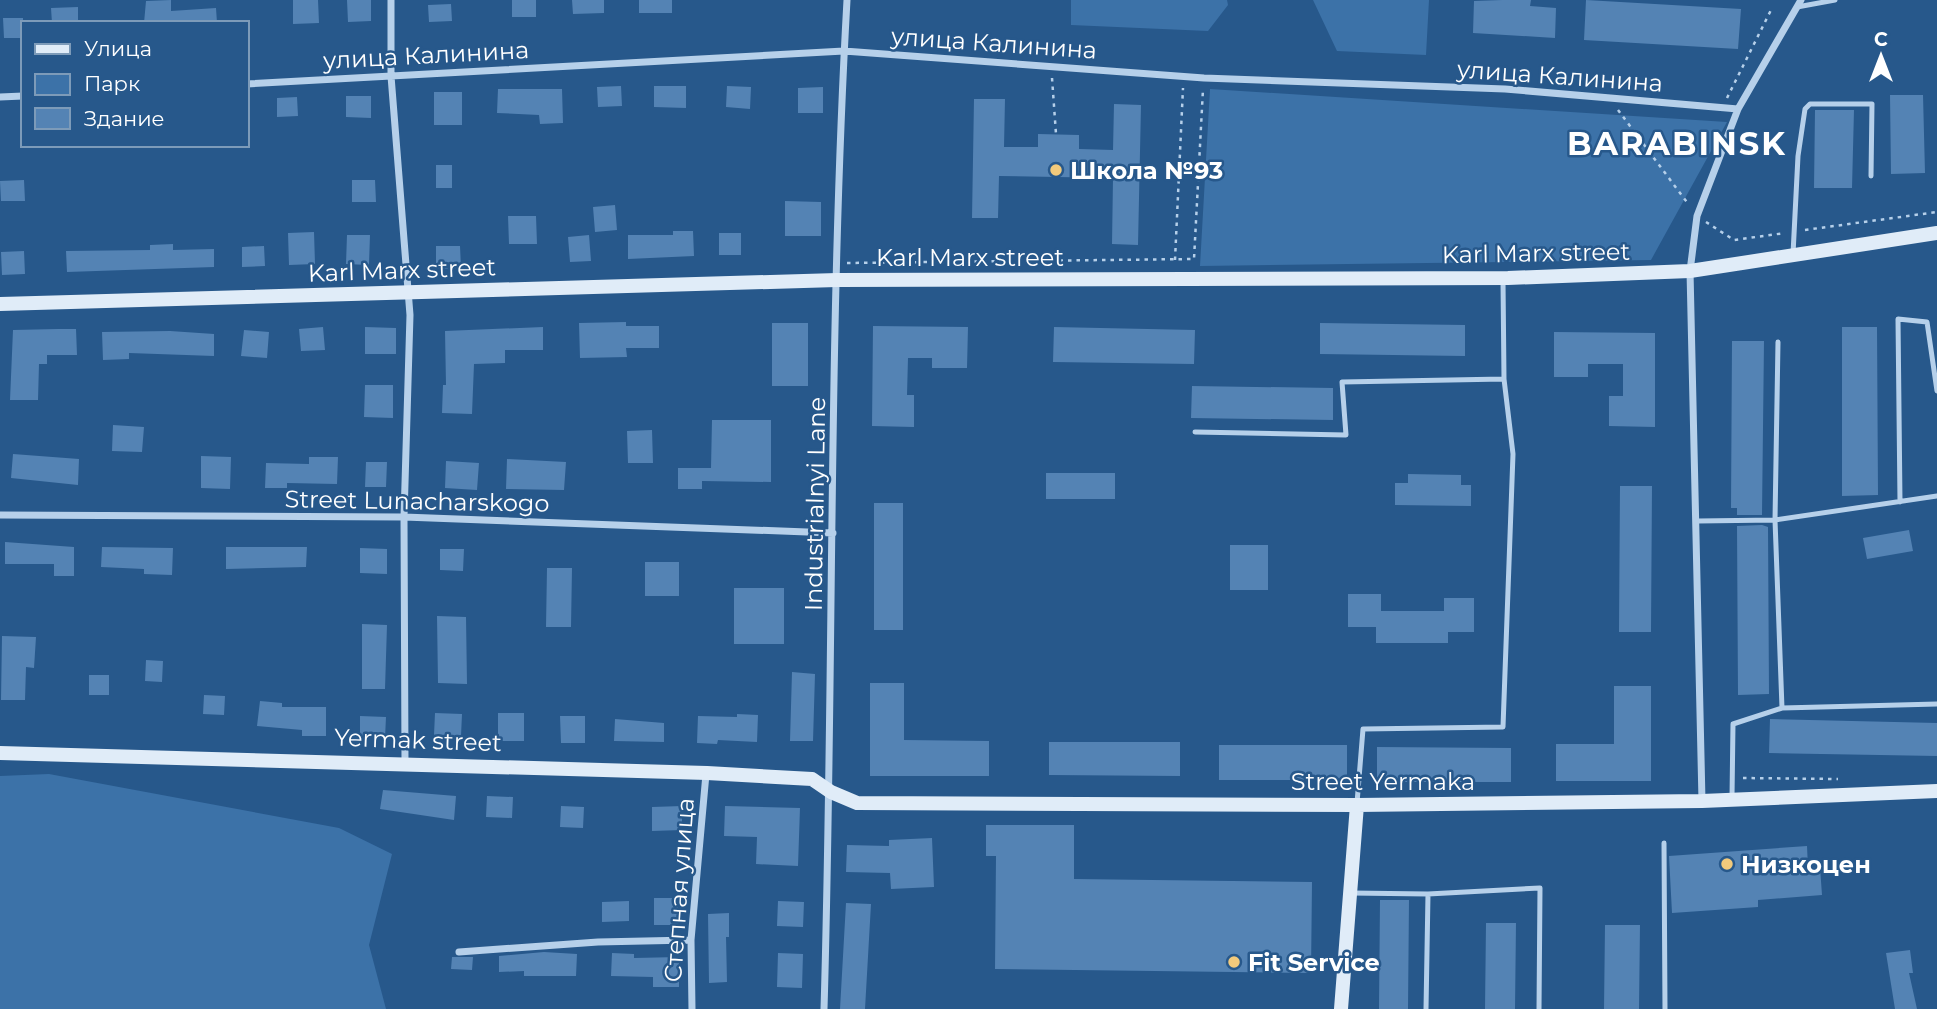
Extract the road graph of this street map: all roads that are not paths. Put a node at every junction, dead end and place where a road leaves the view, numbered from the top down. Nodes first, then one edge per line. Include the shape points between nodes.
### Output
1 (391, 0) edge
2 (847, 0) edge
3 (1835, 0) edge
4 (1799, 3) edge
5 (844, 51) junction
6 (391, 76) junction
7 (248, 83) edge
8 (21, 96) edge
9 (0, 97) edge
10 (1738, 108) junction
11 (1871, 176) dead end
12 (1937, 233) edge
13 (1793, 254) junction
14 (1689, 271) junction
15 (1503, 278) junction
16 (838, 280) junction
17 (408, 293) junction
18 (0, 304) edge
19 (1778, 342) dead end
20 (1504, 379) junction
21 (1937, 391) edge
22 (1195, 432) dead end
23 (1937, 496) edge
24 (1900, 502) junction
25 (0, 515) edge
26 (404, 517) junction
27 (1775, 520) junction
28 (1698, 521) junction
29 (833, 533) junction
30 (1937, 704) edge
31 (1782, 708) junction
32 (0, 753) edge
33 (405, 762) junction
34 (706, 773) junction
35 (1937, 791) edge
36 (831, 792) junction
37 (1732, 800) junction
38 (1702, 801) junction
39 (1357, 805) junction
40 (1664, 843) dead end
41 (1350, 893) junction
42 (1428, 894) junction
43 (691, 940) junction
44 (459, 952) dead end
45 (692, 1009) edge
46 (824, 1009) edge
47 (1341, 1009) edge
48 (1426, 1009) edge
49 (1539, 1009) edge
50 (1665, 1009) edge

1 - 6 street
2 - 5 street, Industrialnyi Lane
3 - 4 lane
4 - 10 street
5 - 6 street, улица Калинина
5 - 10 street, улица Калинина via 1204,78 1505,89
5 - 16 street, Industrialnyi Lane
6 - 7 street, улица Калинина
6 - 17 street
8 - 9 street
10 - 14 street via 1697,216
11 - 13 lane via 1872,104 1810,104 1805,109 1798,156
12 - 13 street, Karl Marx street
13 - 14 street, Karl Marx street
14 - 15 street, Karl Marx street
14 - 28 street
15 - 16 street, Karl Marx street
15 - 20 lane
16 - 17 street, Karl Marx street
16 - 29 street, Industrialnyi Lane
17 - 18 street, Karl Marx street
17 - 26 street
19 - 27 lane
20 - 22 lane via 1342,382 1346,435
20 - 39 lane via 1513,454 1503,727 1363,729
21 - 24 lane via 1927,321 1898,319
23 - 24 lane
24 - 27 lane
25 - 26 street, Street Lunacharskogo
26 - 29 street, Street Lunacharskogo
26 - 33 street
27 - 28 lane
27 - 31 lane
28 - 38 street
29 - 36 street, Industrialnyi Lane
30 - 31 lane
31 - 37 lane via 1733,724
32 - 33 street, Yermak street
33 - 34 street, Yermak street
34 - 36 street, Yermak street via 812,779
34 - 43 street, Степная улица
35 - 37 street, Street Yermaka
36 - 39 street, Street Yermaka via 857,803
36 - 46 street, Industrialnyi Lane
37 - 38 street, Street Yermaka
38 - 39 street, Street Yermaka
39 - 41 street
40 - 50 lane
41 - 42 lane
41 - 47 street
42 - 48 lane
42 - 49 lane via 1540,888
43 - 44 street
43 - 45 street, Степная улица

